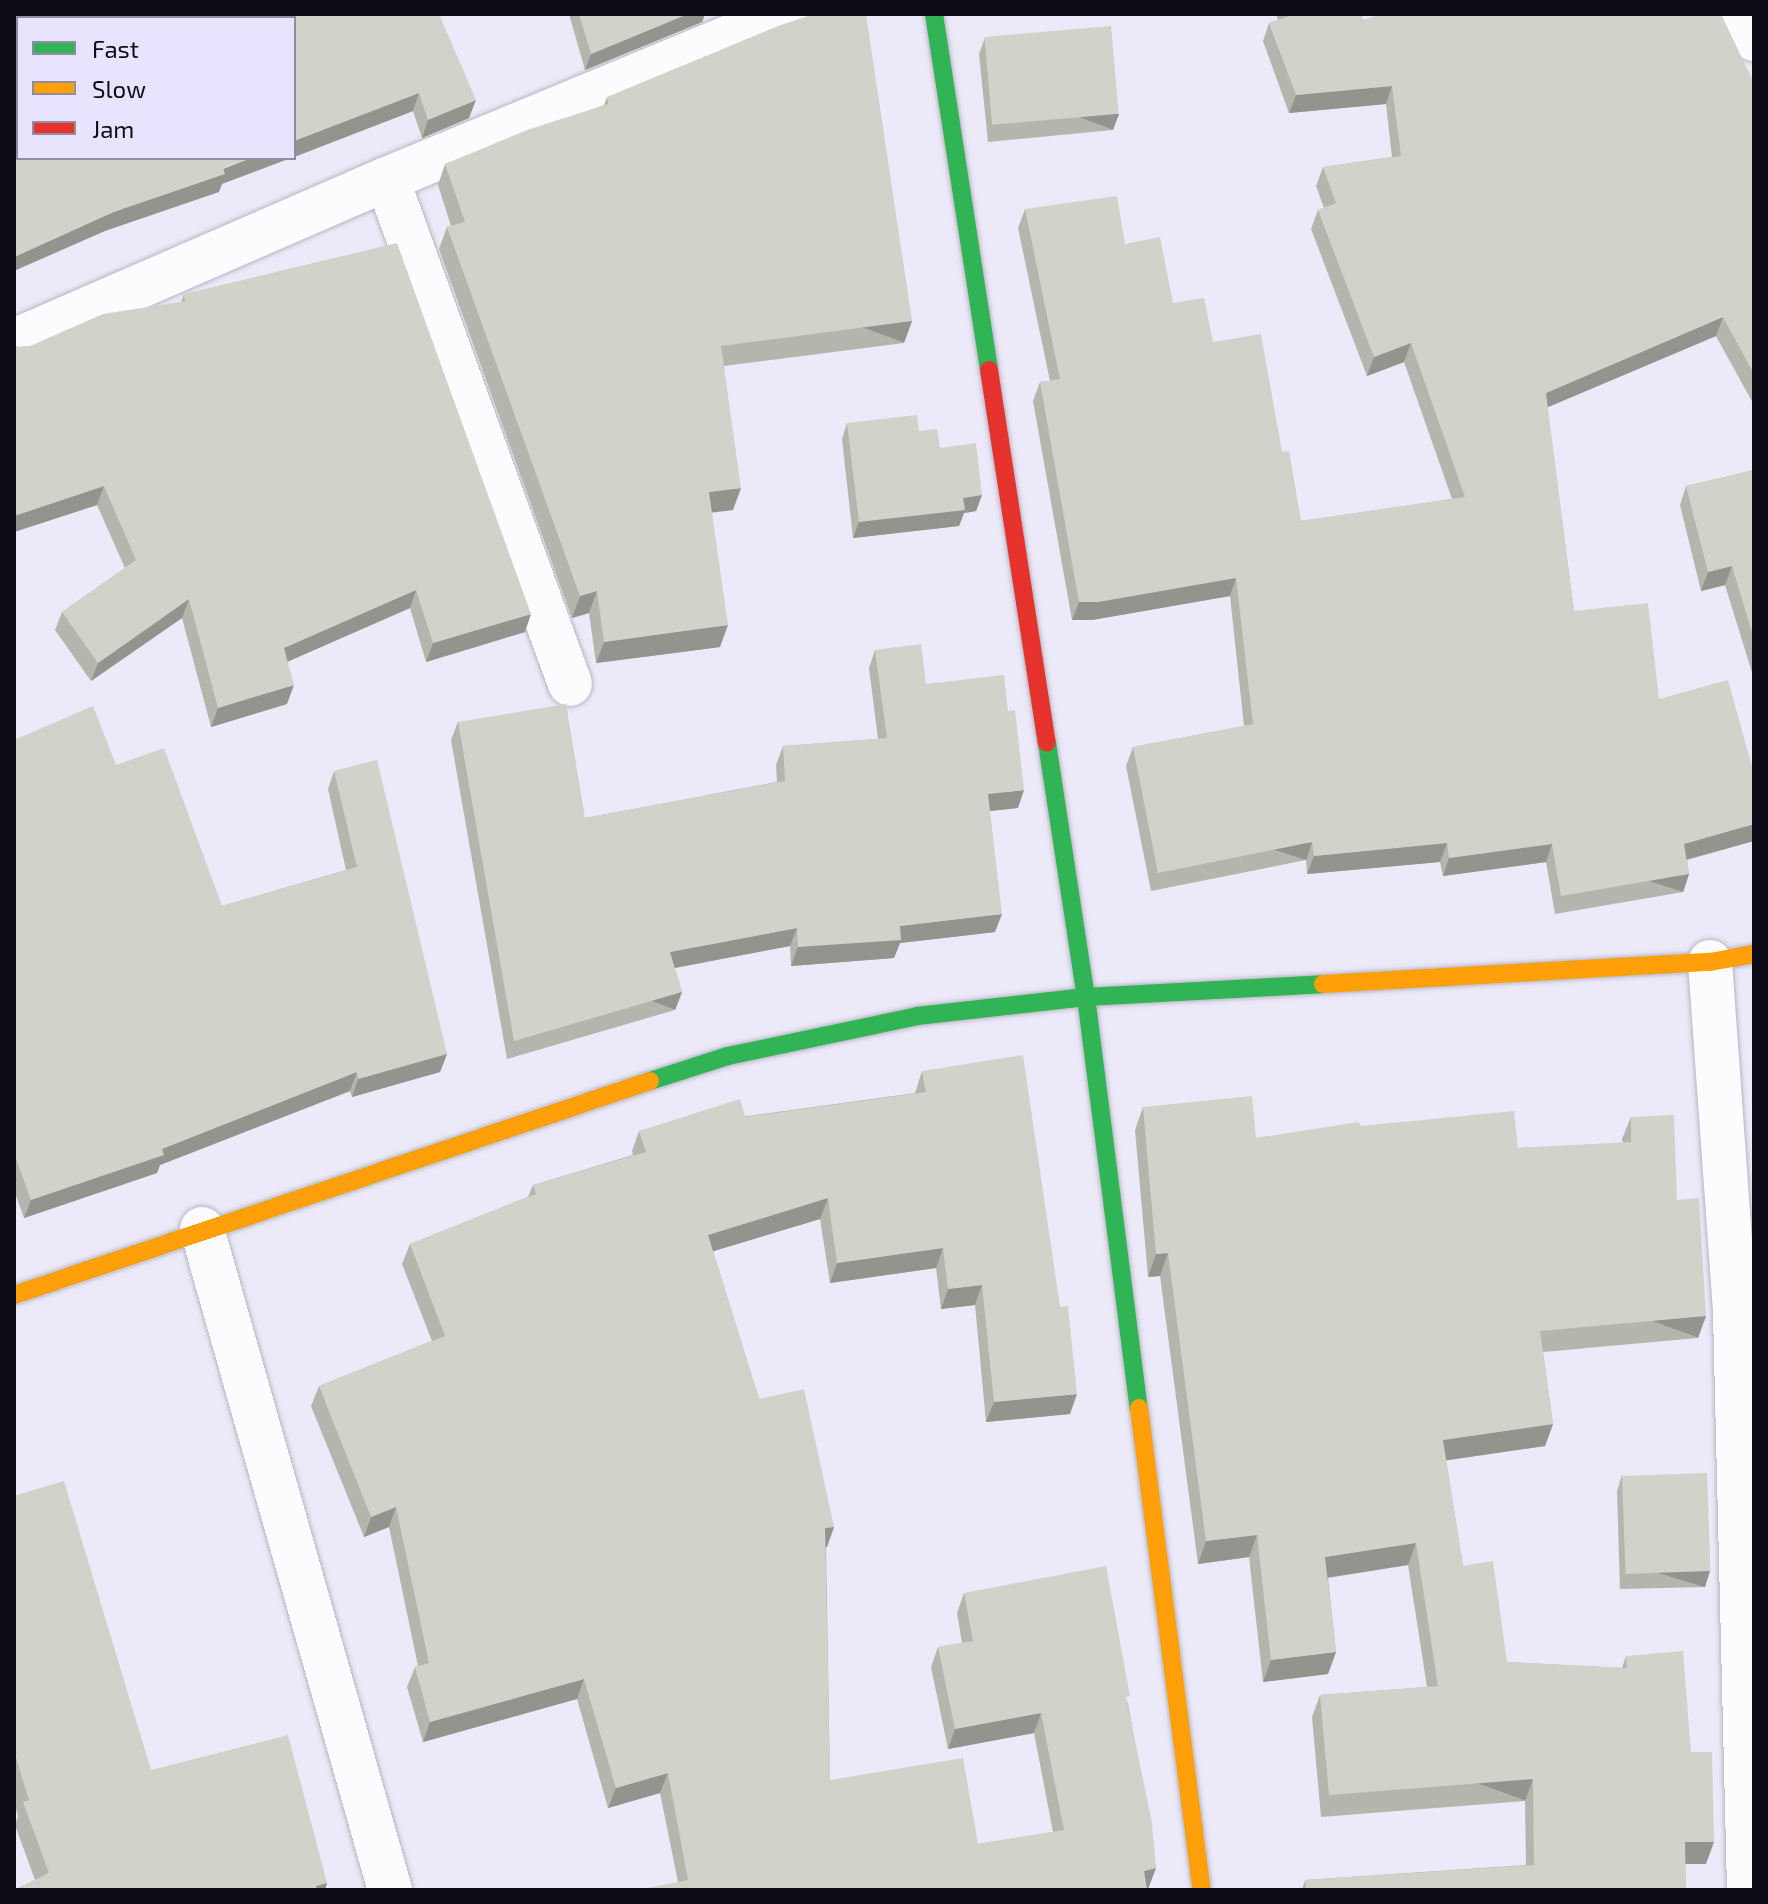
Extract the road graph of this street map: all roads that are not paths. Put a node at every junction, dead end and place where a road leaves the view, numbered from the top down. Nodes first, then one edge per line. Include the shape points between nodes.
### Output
1 (786, 14) edge
2 (934, 14) edge
3 (1741, 14) edge
4 (1754, 39) edge
5 (387, 179) junction
6 (14, 341) edge
7 (570, 684) dead end
8 (1754, 954) edge
9 (1710, 962) junction
10 (1086, 997) junction
11 (202, 1229) junction
12 (14, 1295) edge
13 (390, 1890) edge
14 (1202, 1890) edge
15 (1749, 1890) edge

1 - 5 street
2 - 10 street
3 - 4 street
5 - 6 street
5 - 7 street
8 - 9 street
9 - 10 street
9 - 15 street via 1735,1313
10 - 11 street via 917,1016 728,1056
10 - 14 street
11 - 12 street
11 - 13 street

